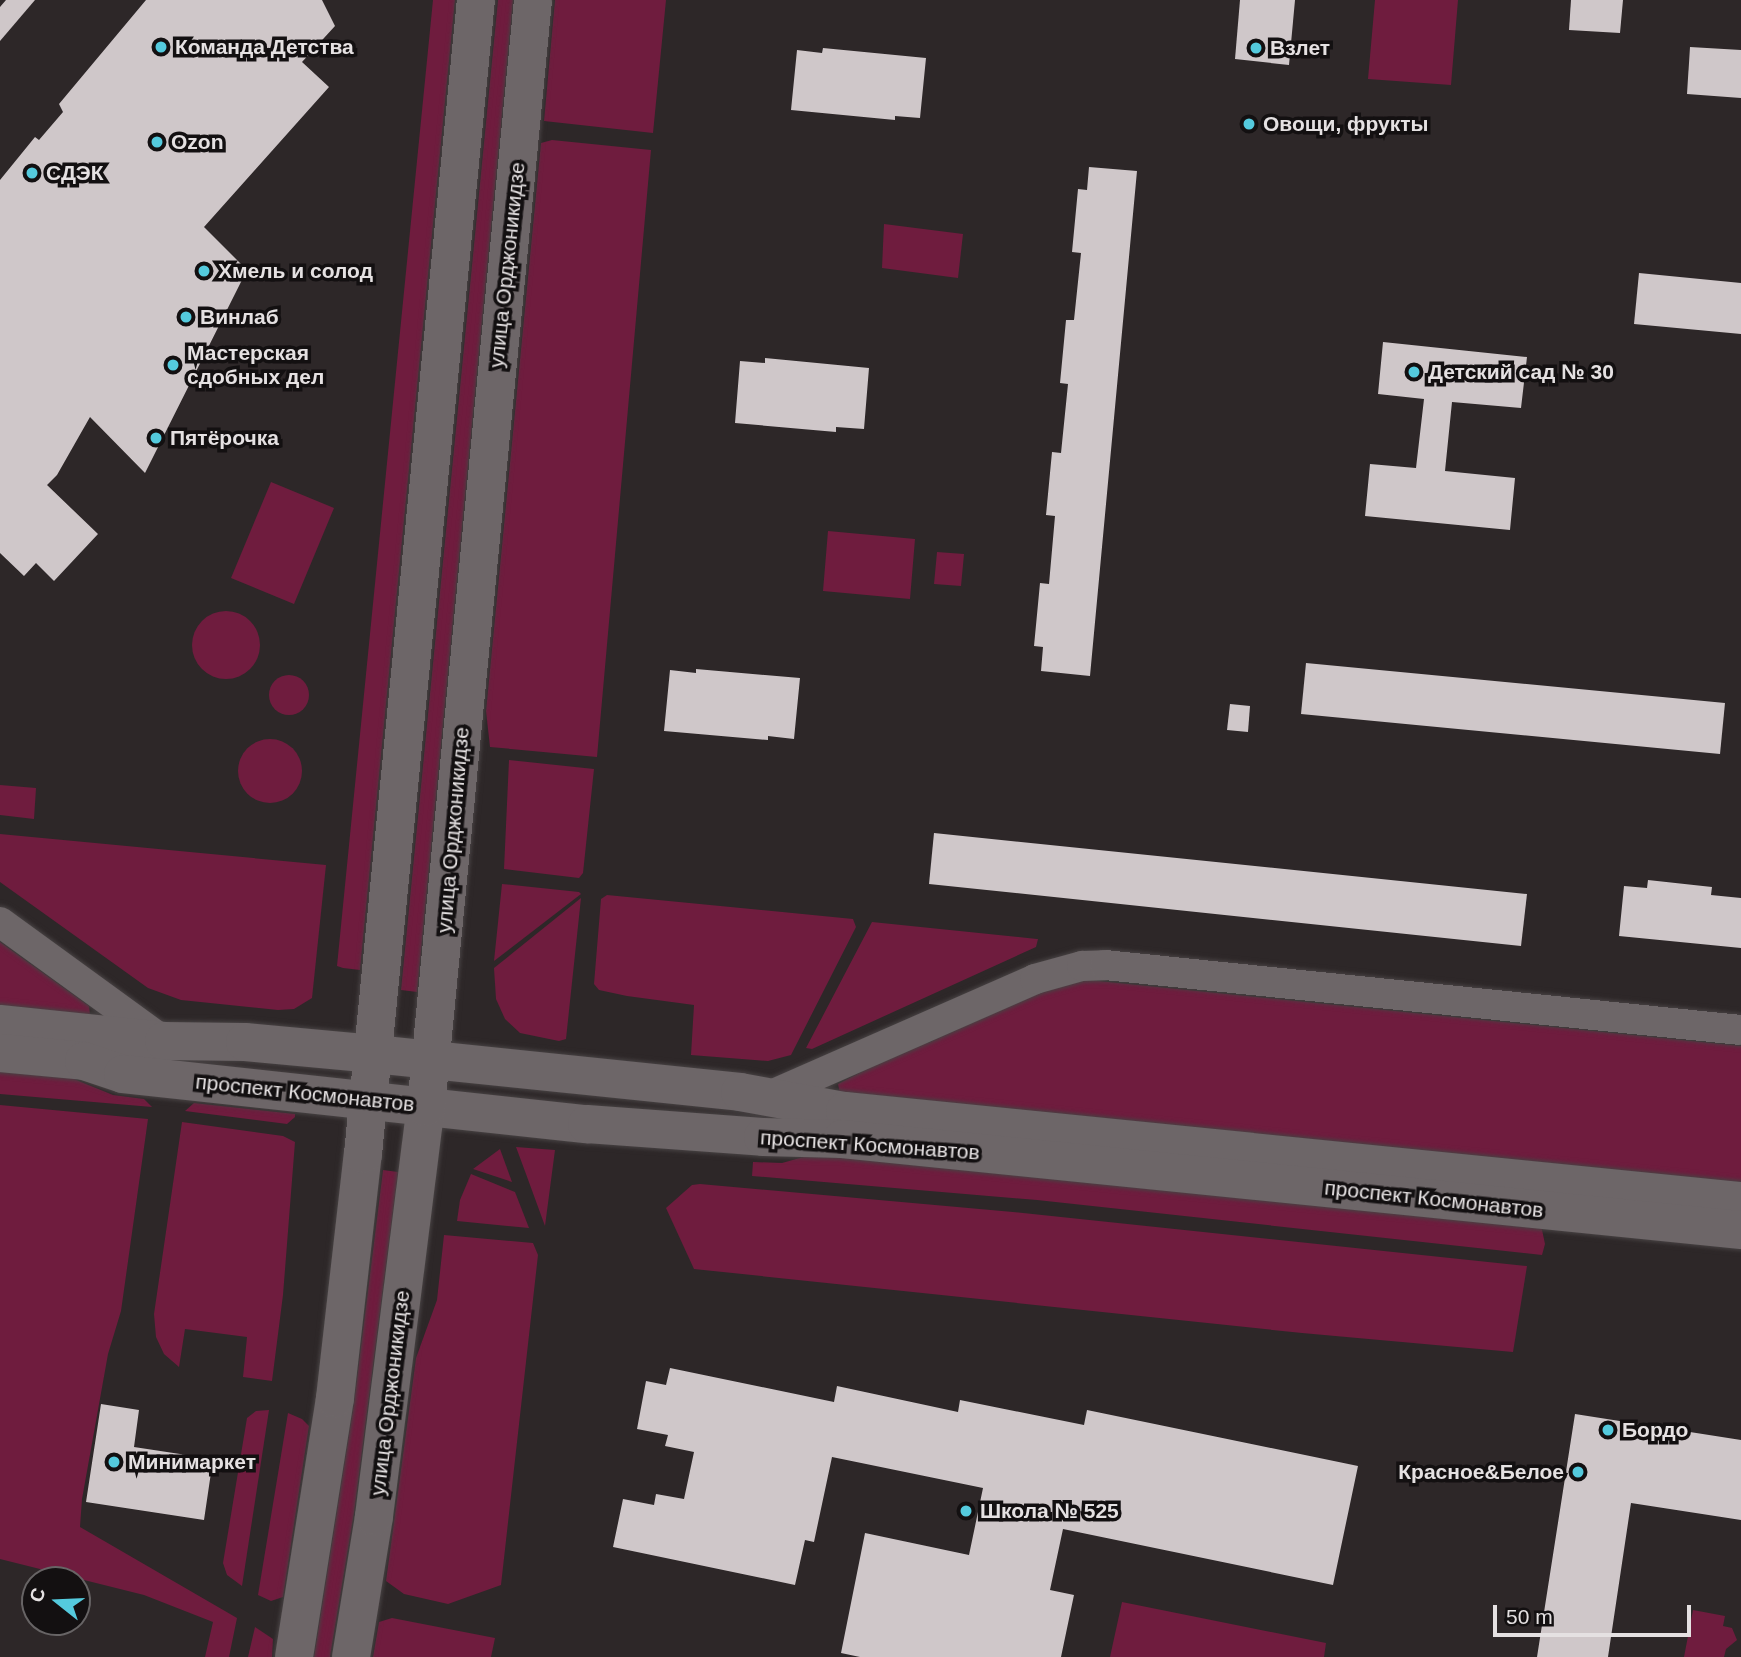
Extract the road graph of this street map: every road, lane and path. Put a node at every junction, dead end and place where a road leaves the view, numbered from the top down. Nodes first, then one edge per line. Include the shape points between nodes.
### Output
1 (476, 0) edge
2 (533, 0) edge
3 (0, 922) edge
4 (0, 1024) edge
5 (1741, 1030) edge
6 (164, 1041) junction
7 (0, 1053) edge
8 (374, 1054) junction
9 (431, 1060) junction
10 (769, 1096) junction
11 (369, 1100) junction
12 (426, 1107) junction
13 (1741, 1201) edge
14 (1741, 1230) edge
15 (294, 1657) edge
16 (351, 1657) edge

1 - 8 street
2 - 9 street, улица Орджоникидзе
3 - 6 street
4 - 6 street, проспект Космонавтов
5 - 10 street via 1082,966 1035,979
6 - 8 street, проспект Космонавтов via 245,1042
7 - 11 street, проспект Космонавтов via 84,1061 123,1074
8 - 9 street, проспект Космонавтов
8 - 11 street
9 - 10 street, проспект Космонавтов
9 - 12 street, улица Орджоникидзе
10 - 13 street, проспект Космонавтов via 845,1111
11 - 12 street, проспект Космонавтов
11 - 15 street via 335,1398
12 - 14 street, проспект Космонавтов via 763,1138 842,1139
12 - 16 street, улица Орджоникидзе via 374,1516

